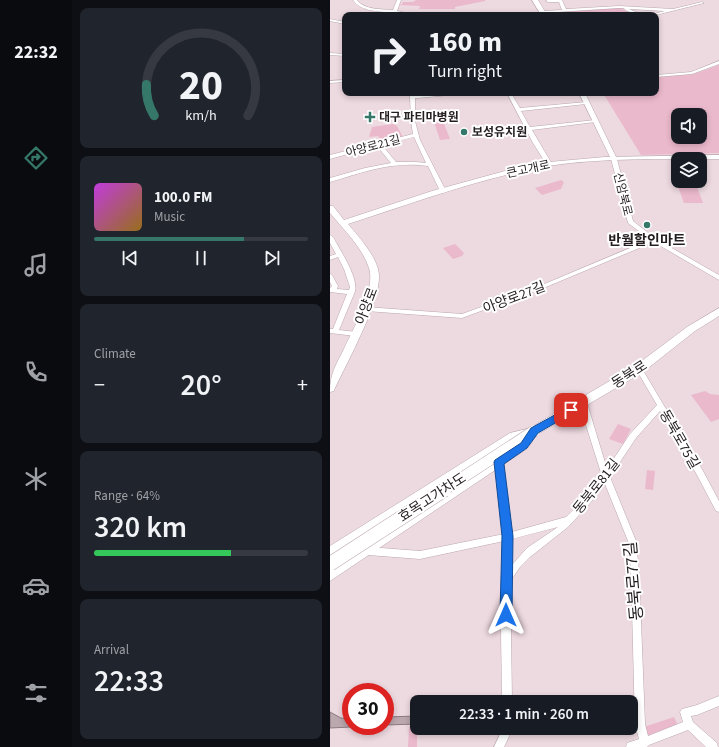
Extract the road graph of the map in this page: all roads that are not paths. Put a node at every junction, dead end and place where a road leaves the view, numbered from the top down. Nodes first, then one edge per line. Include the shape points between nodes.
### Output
1 (355, 0) edge
2 (399, 0) edge
3 (535, 0) edge
4 (555, 0) edge
5 (695, 0) edge
6 (548, 1) edge
7 (619, 7) junction
8 (675, 10) junction
9 (565, 11) junction
10 (389, 12) edge
11 (394, 12) edge
12 (542, 12) edge
13 (558, 12) edge
14 (633, 12) edge
15 (659, 13) edge
16 (330, 20) edge
17 (342, 22) edge
18 (330, 54) edge
19 (342, 55) edge
20 (719, 62) edge
21 (659, 76) edge
22 (342, 81) edge
23 (330, 82) edge
24 (412, 96) edge
25 (415, 96) edge
26 (428, 96) edge
27 (511, 96) edge
28 (583, 96) edge
29 (586, 103) junction
30 (519, 110) junction
31 (595, 121) junction
32 (529, 129) junction
33 (416, 135) junction
34 (379, 144) junction
35 (330, 157) edge
36 (719, 157) edge
37 (614, 159) junction
38 (395, 164) junction
39 (549, 164) junction
40 (429, 165) junction
41 (330, 180) edge
42 (442, 191) junction
43 (331, 212) edge
44 (343, 223) junction
45 (330, 237) edge
46 (654, 240) junction
47 (340, 255) junction
48 (330, 258) edge
49 (330, 276) edge
50 (719, 278) edge
51 (332, 290) edge
52 (352, 292) junction
53 (366, 309) junction
54 (719, 311) edge
55 (333, 331) edge
56 (355, 334) junction
57 (639, 369) junction
58 (330, 388) edge
59 (583, 403) junction
60 (661, 405) junction
61 (534, 431) junction
62 (499, 462) junction
63 (606, 476) junction
64 (719, 509) edge
65 (570, 520) junction
66 (508, 536) junction
67 (334, 550) edge
68 (368, 551) junction
69 (330, 564) edge
70 (346, 566) junction
71 (330, 576) edge
72 (506, 580) junction
73 (507, 695) edge
74 (719, 701) edge
75 (689, 725) junction
76 (505, 735) edge
77 (645, 743) junction
78 (499, 747) edge
79 (504, 747) edge
80 (631, 747) edge
81 (713, 747) edge

1 - 10 street via 363,7
2 - 11 street
3 - 12 main road
4 - 6 street
4 - 9 street via 561,1
5 - 8 street via 702,3
7 - 8 street
7 - 9 street
7 - 14 street
8 - 15 street
9 - 13 street
16 - 17 street
18 - 19 street
20 - 21 street via 692,73
22 - 23 street
24 - 33 street
25 - 26 street
27 - 30 street
28 - 29 street, 신암북로
29 - 30 street
29 - 31 street, 신암북로
30 - 32 street
31 - 32 street
31 - 37 street, 신암북로
32 - 39 street
33 - 34 street, 아양로21길
33 - 40 street
34 - 35 street, 아양로21길
34 - 38 street
36 - 37 main road, 큰고개로
37 - 39 main road, 큰고개로
37 - 46 street, 신암북로 via 630,222
38 - 40 street via 415,162
38 - 41 street via 377,166
39 - 42 main road, 큰고개로 via 508,172
40 - 42 street
42 - 44 main road, 큰고개로
43 - 44 main road, 아양로
44 - 53 main road, 아양로 via 368,258 376,276
45 - 47 street
46 - 50 street, 신암북로
46 - 53 street, 아양로27길 via 544,286 462,316
47 - 48 street
47 - 52 street via 352,282
49 - 51 street via 334,286
51 - 52 street
52 - 55 street
53 - 56 main road, 아양로
54 - 57 main road, 동북로
55 - 56 street
56 - 58 main road, 아양로
57 - 59 main road, 동북로
57 - 60 street, 동북로75길
59 - 61 main road, 동북로
59 - 63 street, 동북로77길
60 - 63 street, 동북로81길 via 633,436
60 - 64 street, 동북로75길
61 - 62 main road via 524,445
61 - 67 main road via 514,436
61 - 69 main road, 효목고가차도, bridge
62 - 66 street
62 - 68 main road
63 - 65 street, 동북로81길
63 - 77 street, 동북로77길 via 632,541 640,724
65 - 66 street, 동북로81길
65 - 72 street via 563,529 530,550
66 - 68 street, 동북로81길 via 420,555
66 - 72 street
67 - 70 main road via 346,549 350,559
68 - 70 main road
70 - 71 main road
72 - 73 street
74 - 75 street via 685,712
75 - 77 street
75 - 81 street
76 - 78 street
77 - 80 street
78 - 79 street

